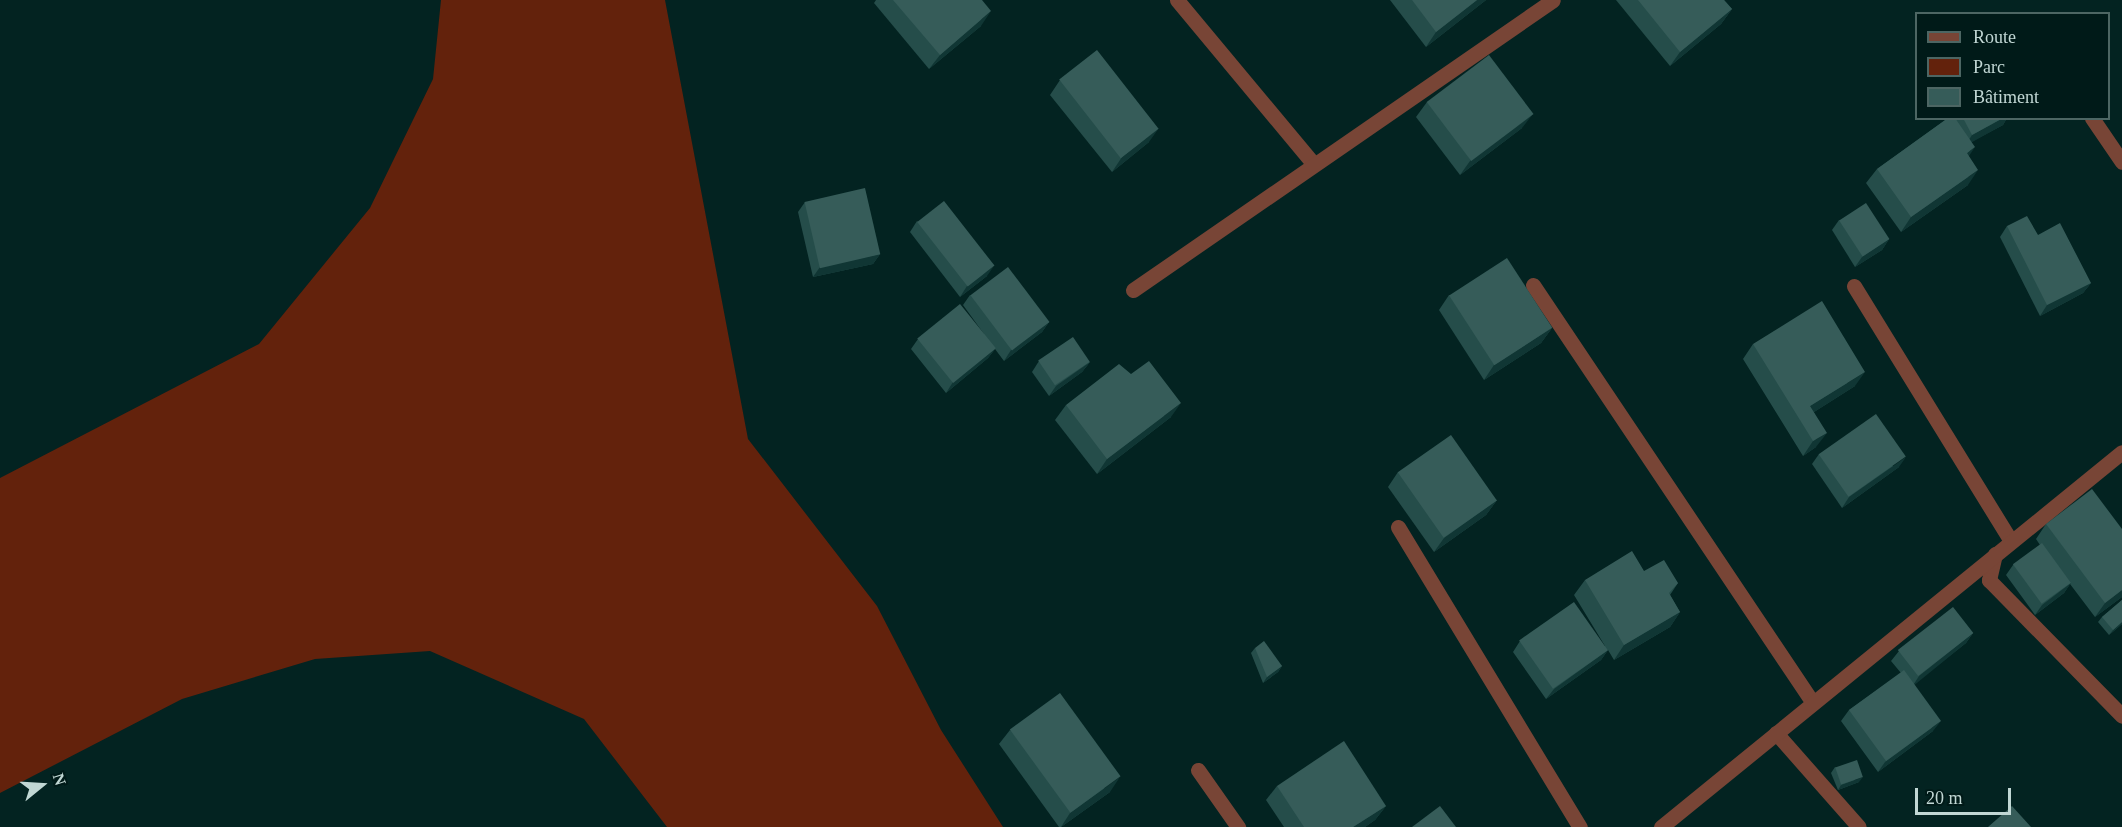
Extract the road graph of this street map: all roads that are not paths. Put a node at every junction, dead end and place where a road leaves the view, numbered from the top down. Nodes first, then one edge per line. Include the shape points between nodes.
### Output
1 (1177, 0) edge
2 (1553, 0) edge
3 (2093, 120) edge
4 (2122, 162) edge
5 (1313, 163) junction
6 (1533, 285) dead end
7 (1854, 286) dead end
8 (1133, 290) dead end
9 (2122, 452) edge
10 (1398, 527) dead end
11 (2011, 541) junction
12 (1995, 554) junction
13 (1813, 703) junction
14 (2122, 716) edge
15 (1776, 733) junction
16 (1198, 770) dead end
17 (1238, 827) edge
18 (1580, 827) edge
19 (1661, 827) edge
20 (1860, 827) edge

1 - 5 street
2 - 5 street
3 - 4 street
5 - 8 street
6 - 13 street
7 - 11 street
9 - 11 street
10 - 18 street
11 - 12 street
12 - 13 street
12 - 14 street via 1989,580
13 - 15 street
15 - 19 street
15 - 20 street
16 - 17 street

